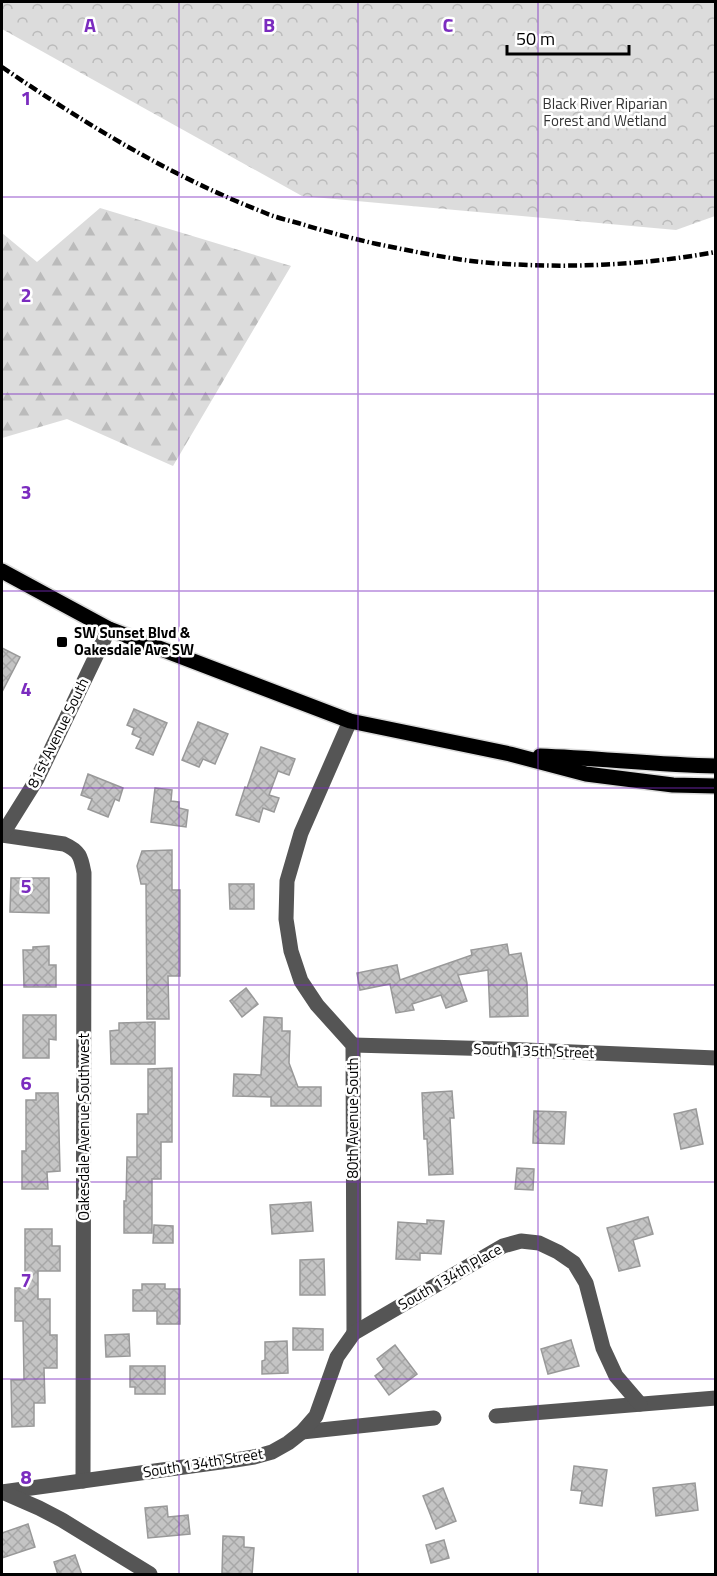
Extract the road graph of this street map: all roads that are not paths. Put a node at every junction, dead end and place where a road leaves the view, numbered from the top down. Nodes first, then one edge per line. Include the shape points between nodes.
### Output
1 (2, 571) edge
2 (109, 629) junction
3 (350, 721) junction
4 (510, 754) junction
5 (716, 766) edge
6 (716, 786) edge
7 (2, 835) edge
8 (353, 1046) junction
9 (716, 1058) edge
10 (354, 1333) junction
11 (716, 1398) edge
12 (640, 1404) junction
13 (496, 1416) dead end
14 (434, 1418) dead end
15 (302, 1432) junction
16 (83, 1481) junction
17 (2, 1492) edge
18 (150, 1575) edge

1 - 2 main road
2 - 3 main road
2 - 7 street, 81st Avenue South via 38,779
3 - 4 main road
3 - 8 street, 80th Avenue South via 301,833 287,881 286,919 291,951 302,981 317,1005
4 - 5 main road
4 - 6 main road via 586,774
7 - 16 street, Oakesdale Avenue Southwest via 74,848 84,873
8 - 9 street, South 135th Street
8 - 10 street, 80th Avenue South
10 - 12 street, South 134th Place via 503,1246 521,1241 539,1243 574,1263 586,1283 603,1348 616,1376
10 - 15 street, South 134th Place via 337,1357 316,1416
11 - 12 street
12 - 13 street
14 - 15 street, South 134th Street
15 - 16 street, South 134th Street via 272,1452 254,1458
16 - 17 street, South 134th Street
17 - 18 street via 62,1520

